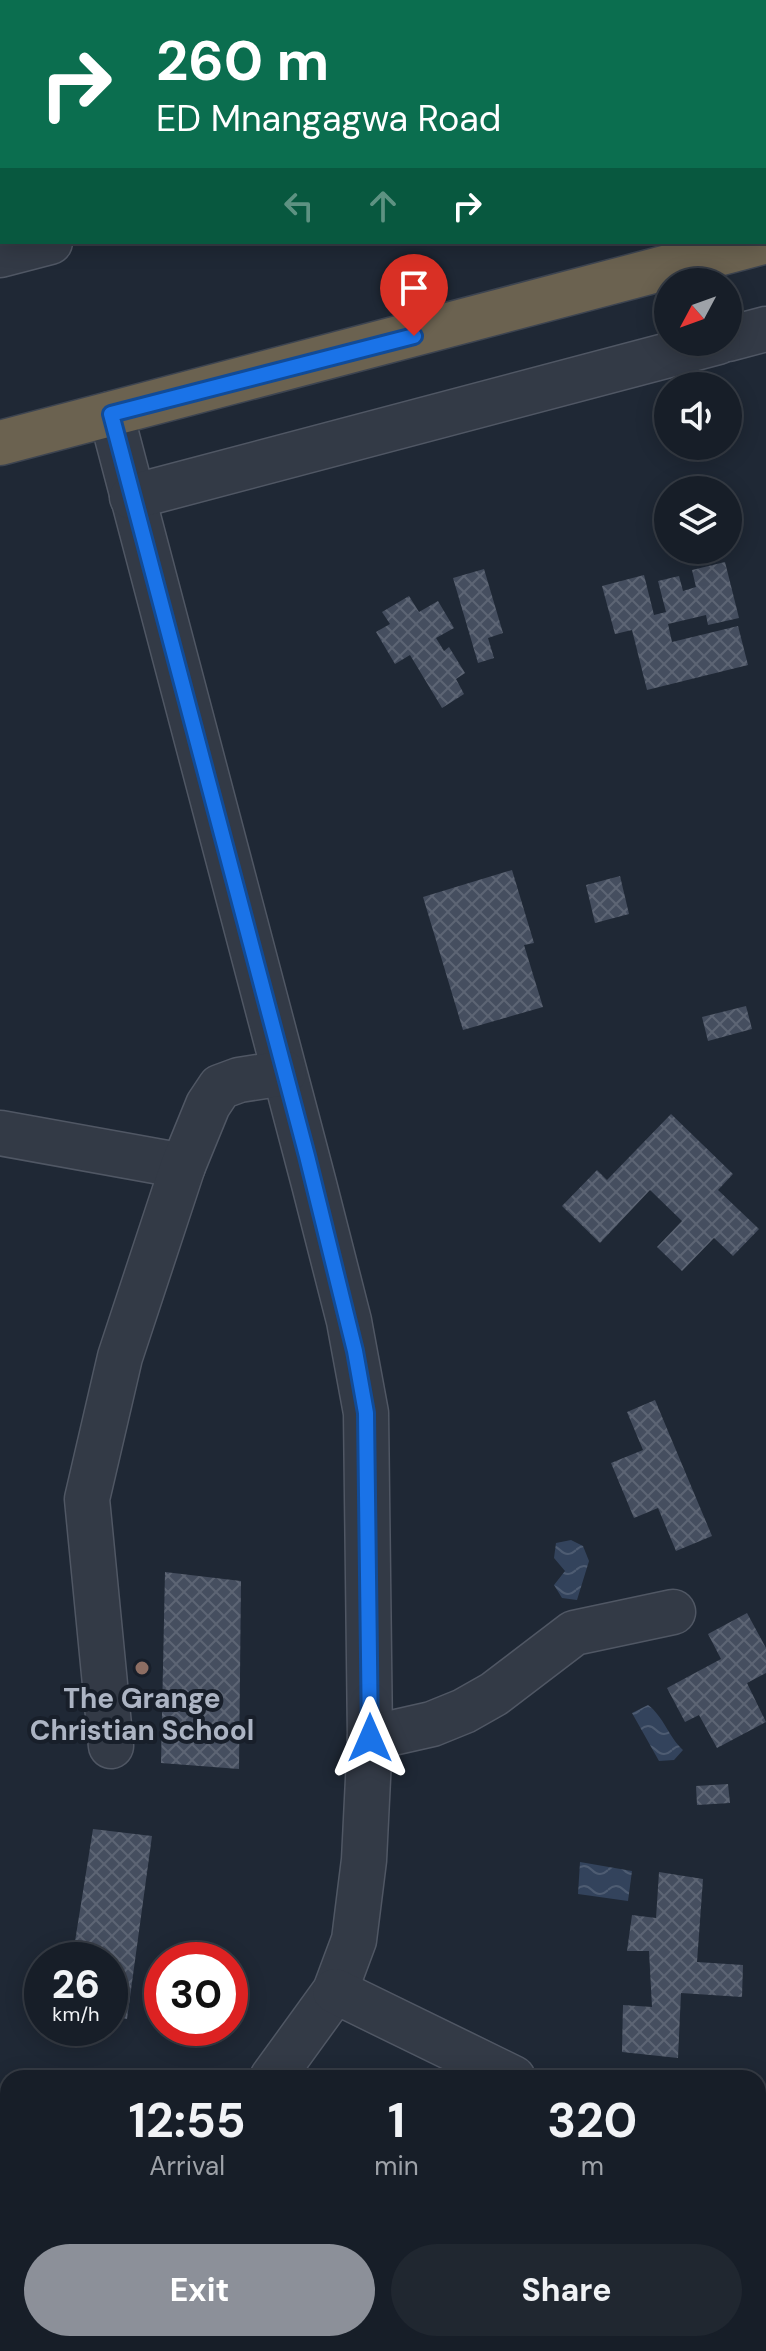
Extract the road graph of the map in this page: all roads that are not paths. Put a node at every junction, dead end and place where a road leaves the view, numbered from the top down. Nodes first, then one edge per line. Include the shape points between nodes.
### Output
1 (42, 244) edge
2 (756, 244) edge
3 (0, 255) edge
4 (766, 329) edge
5 (742, 335) edge
6 (665, 356) edge
7 (111, 414) junction
8 (0, 443) edge
9 (132, 497) junction
10 (284, 1073) junction
11 (0, 1133) edge
12 (183, 1166) junction
13 (673, 1612) dead end
14 (370, 1738) junction
15 (111, 1746) dead end
16 (335, 1991) junction
17 (278, 2070) edge
18 (497, 2070) edge

1 - 3 street
2 - 7 highway
4 - 5 street
6 - 9 street
7 - 8 highway
7 - 9 street
9 - 10 street
10 - 12 street via 220,1087
10 - 14 street via 349,1321 366,1413
11 - 12 street
12 - 15 street via 120,1357 88,1489
13 - 14 street via 574,1633 464,1711
14 - 16 street via 354,1940
16 - 17 street
16 - 18 street

